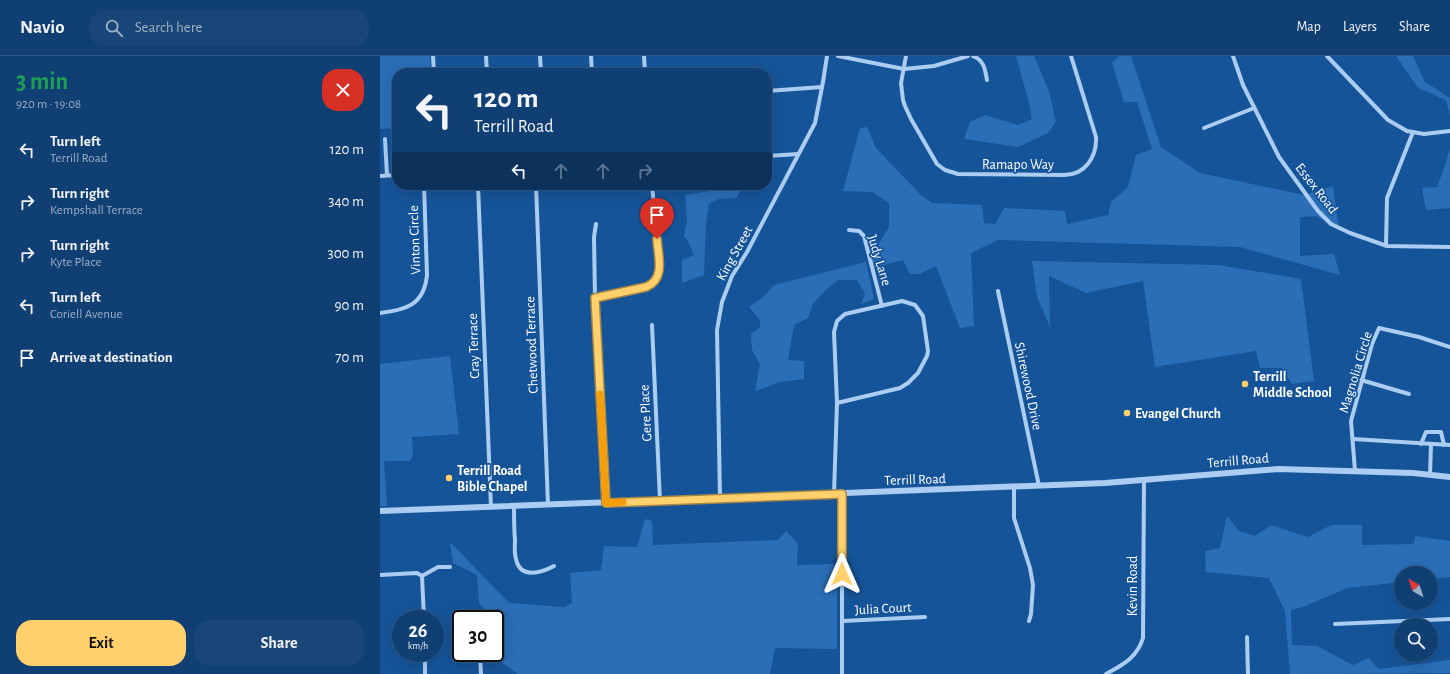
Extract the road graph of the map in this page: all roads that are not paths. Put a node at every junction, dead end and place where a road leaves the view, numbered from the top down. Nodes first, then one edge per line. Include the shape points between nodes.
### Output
1 (433, 56) edge
2 (486, 56) edge
3 (540, 56) edge
4 (591, 56) edge
5 (644, 56) edge
6 (826, 56) edge
7 (838, 56) edge
8 (906, 56) edge
9 (968, 56) edge
10 (973, 56) edge
11 (1072, 56) edge
12 (1233, 56) edge
13 (1327, 56) edge
14 (434, 68) edge
15 (487, 68) edge
16 (541, 68) edge
17 (592, 68) edge
18 (645, 68) edge
19 (904, 69) junction
20 (987, 80) dead end
21 (822, 87) junction
22 (772, 91) edge
23 (1254, 108) junction
24 (1204, 128) dead end
25 (1450, 131) edge
26 (1413, 132) junction
27 (385, 139) dead end
28 (798, 154) junction
29 (772, 156) edge
30 (387, 175) junction
31 (392, 175) edge
32 (380, 176) edge
33 (424, 190) edge
34 (478, 190) edge
35 (536, 190) edge
36 (652, 190) edge
37 (596, 224) dead end
38 (849, 230) dead end
39 (1386, 246) junction
40 (1450, 247) edge
41 (998, 291) dead end
42 (595, 298) junction
43 (882, 306) junction
44 (380, 313) edge
45 (652, 325) dead end
46 (1450, 347) edge
47 (1361, 380) junction
48 (1409, 394) dead end
49 (836, 404) junction
50 (1353, 439) junction
51 (1421, 444) junction
52 (1431, 444) junction
53 (1444, 445) junction
54 (1450, 445) edge
55 (1355, 471) junction
56 (1430, 475) junction
57 (1450, 477) edge
58 (1144, 480) junction
59 (1039, 486) junction
60 (1014, 487) junction
61 (834, 494) junction
62 (842, 494) junction
63 (720, 498) junction
64 (660, 501) junction
65 (606, 503) junction
66 (548, 505) junction
67 (514, 506) junction
68 (491, 507) junction
69 (380, 511) edge
70 (554, 566) dead end
71 (450, 567) dead end
72 (380, 575) edge
73 (422, 576) junction
74 (424, 610) edge
75 (925, 617) dead end
76 (1450, 619) edge
77 (842, 621) junction
78 (1028, 621) dead end
79 (1335, 624) dead end
80 (1247, 638) dead end
81 (425, 662) edge
82 (480, 662) edge
83 (426, 674) edge
84 (480, 674) edge
85 (842, 674) edge
86 (1106, 674) edge
87 (1248, 674) edge

1 - 14 street
2 - 15 street
3 - 16 street
4 - 17 street
5 - 18 street
6 - 21 street, King Street
7 - 19 street
8 - 19 street, Ramapo Way
9 - 19 street via 934,66
10 - 20 street via 982,62
11 - 19 street, Ramapo Way via 1096,144 1090,162 1080,171 1067,175 958,174 945,170 933,158 905,106 901,83
12 - 23 street, Essex Road via 1240,79
13 - 26 street via 1388,120
21 - 22 street
21 - 28 street, King Street via 815,123
23 - 24 street
23 - 39 street, Essex Road via 1279,157 1318,211 1331,224
25 - 26 street via 1424,134
26 - 39 street via 1387,198
27 - 30 street
28 - 29 street
28 - 63 street, King Street via 793,168 732,276 722,302 717,330
30 - 31 street
30 - 32 street
33 - 44 street, Vinton Circle via 427,275 425,288 410,306 399,311
34 - 68 street, Cray Terrace
35 - 66 street, Chetwood Terrace
36 - 42 street via 660,267 658,278 650,286
37 - 42 street
38 - 43 street, Judy Lane via 859,231 864,236
39 - 40 street, Essex Road
41 - 59 street, Shirewood Drive
42 - 65 street
43 - 49 street via 845,314 837,321 834,332
43 - 49 street via 902,301 915,305 921,312 925,322 928,351 924,365 915,377 900,388
45 - 64 street, Gere Place
46 - 47 street, Magnolia Circle via 1379,328
47 - 48 street
47 - 50 street, Magnolia Circle via 1351,421
49 - 61 street
50 - 51 street
50 - 55 street, Magnolia Circle
51 - 52 street
51 - 53 street via 1426,432 1441,432
52 - 53 street
52 - 56 street
53 - 54 street
55 - 56 street, Terrill Road
55 - 58 street, Terrill Road via 1278,469
56 - 57 street, Terrill Road
58 - 59 street, Terrill Road
58 - 86 street, Kevin Road via 1142,638 1138,650 1130,659
59 - 60 street, Terrill Road
60 - 62 street, Terrill Road
60 - 78 street via 1014,518 1033,585 1031,614
61 - 62 street, Terrill Road
61 - 63 street, Terrill Road
62 - 77 street
63 - 64 street, Terrill Road
64 - 65 street, Terrill Road
65 - 66 street, Terrill Road
66 - 67 street, Terrill Road
67 - 68 street, Terrill Road
67 - 70 street via 515,555 518,565 531,573 544,572
68 - 69 street, Terrill Road
71 - 73 street via 438,568
72 - 73 street via 417,573
73 - 74 street
75 - 77 street, Julia Court
76 - 79 street
77 - 85 street
80 - 87 street
81 - 83 street
82 - 84 street

